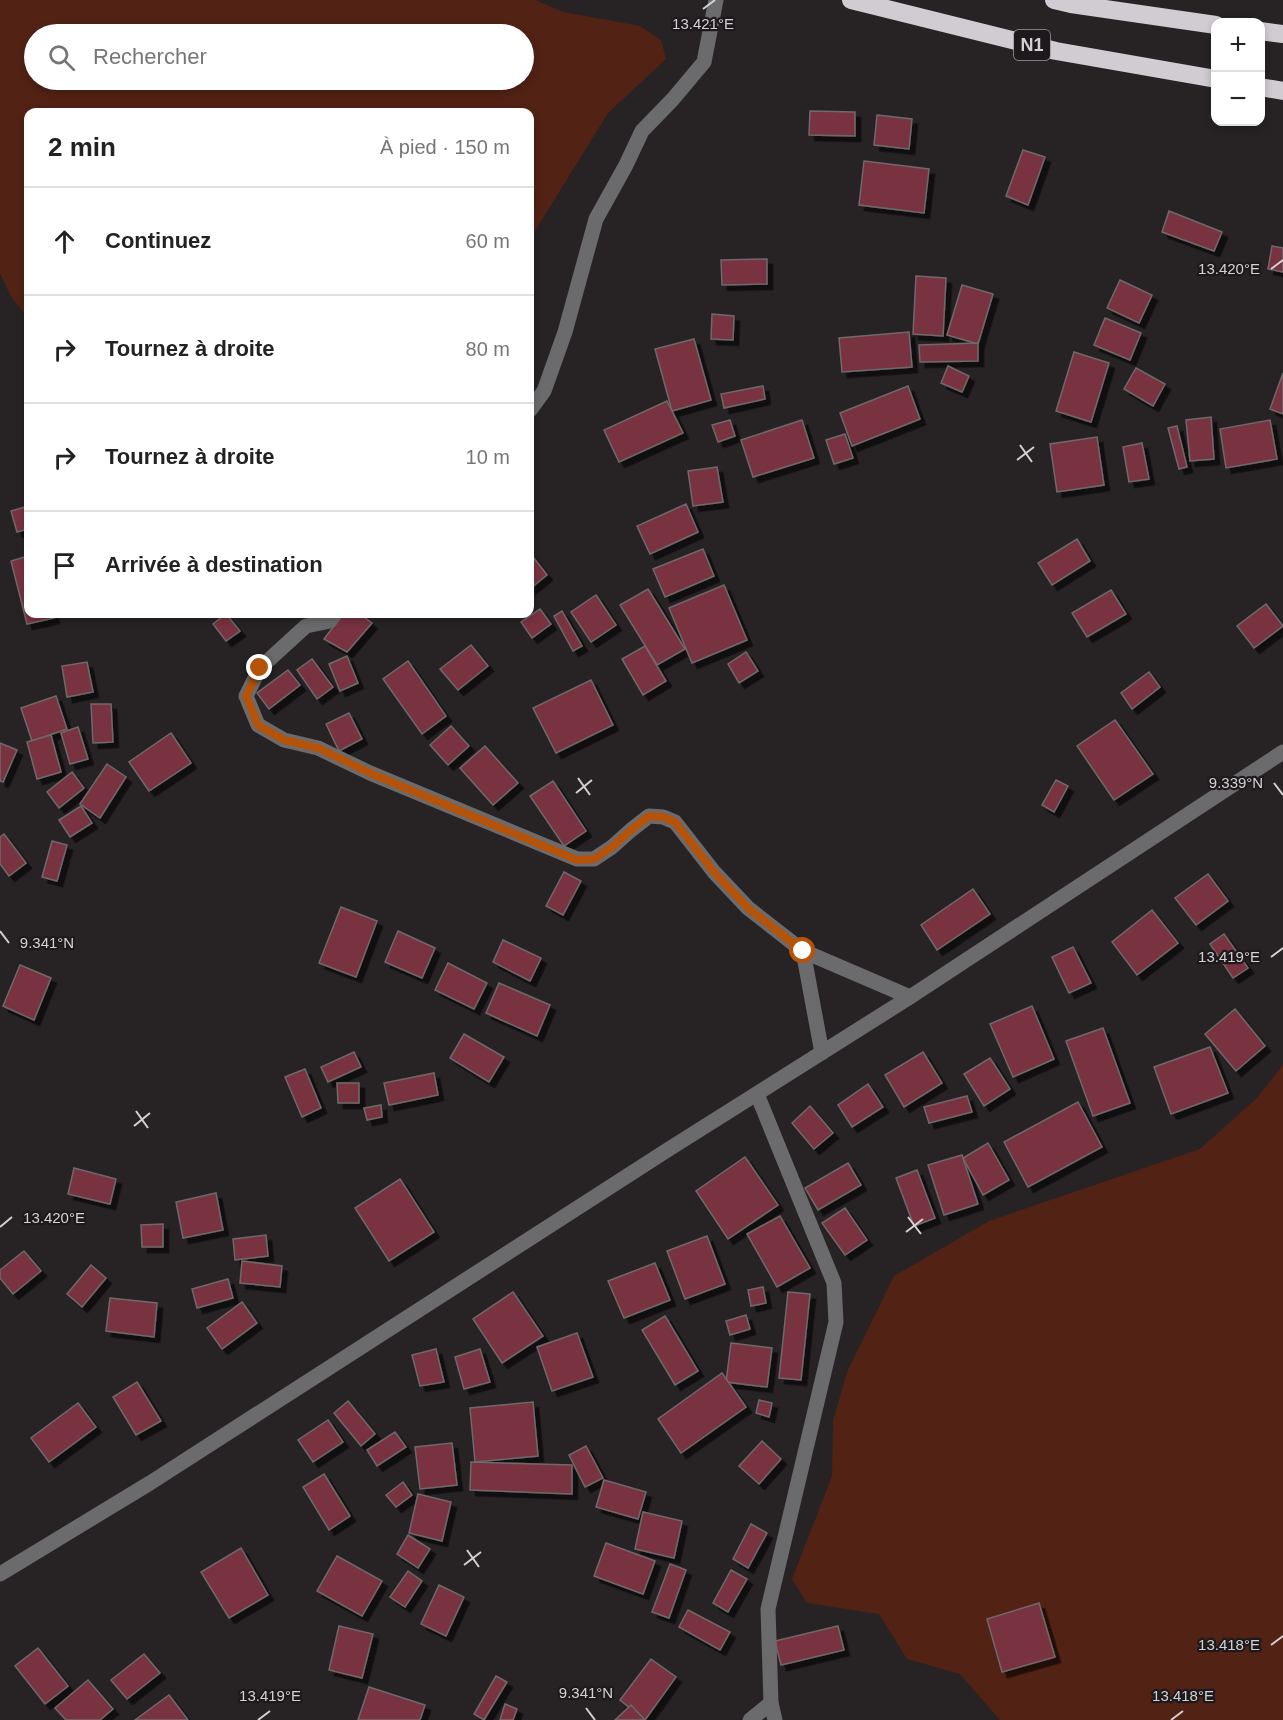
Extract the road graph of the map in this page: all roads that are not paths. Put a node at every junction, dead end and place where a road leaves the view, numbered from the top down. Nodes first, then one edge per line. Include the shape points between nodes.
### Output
1 (716, 0) edge
2 (851, 0) edge
3 (1054, 0) edge
4 (1211, 24) edge
5 (1265, 32) edge
6 (1283, 34) edge
7 (1211, 78) edge
8 (1265, 88) edge
9 (1283, 91) edge
10 (534, 405) edge
11 (332, 618) edge
12 (1283, 752) edge
13 (803, 951) junction
14 (910, 997) junction
15 (822, 1053) junction
16 (757, 1094) junction
17 (0, 1574) edge
18 (771, 1703) junction
19 (750, 1720) edge
20 (775, 1720) edge

1 - 10 street via 704,62 642,131 596,219 565,332 544,391
2 - 7 highway, N1 via 1056,51
3 - 4 highway
5 - 6 highway
8 - 9 highway
11 - 13 street via 306,626 260,668 246,696 258,725 284,740 318,748 577,860 594,859 649,816 663,817 675,822 748,908
12 - 14 street
13 - 14 street
13 - 15 street
14 - 15 street
15 - 16 street
16 - 17 street
16 - 18 street via 834,1283 836,1322 768,1609
18 - 19 street
18 - 20 street

